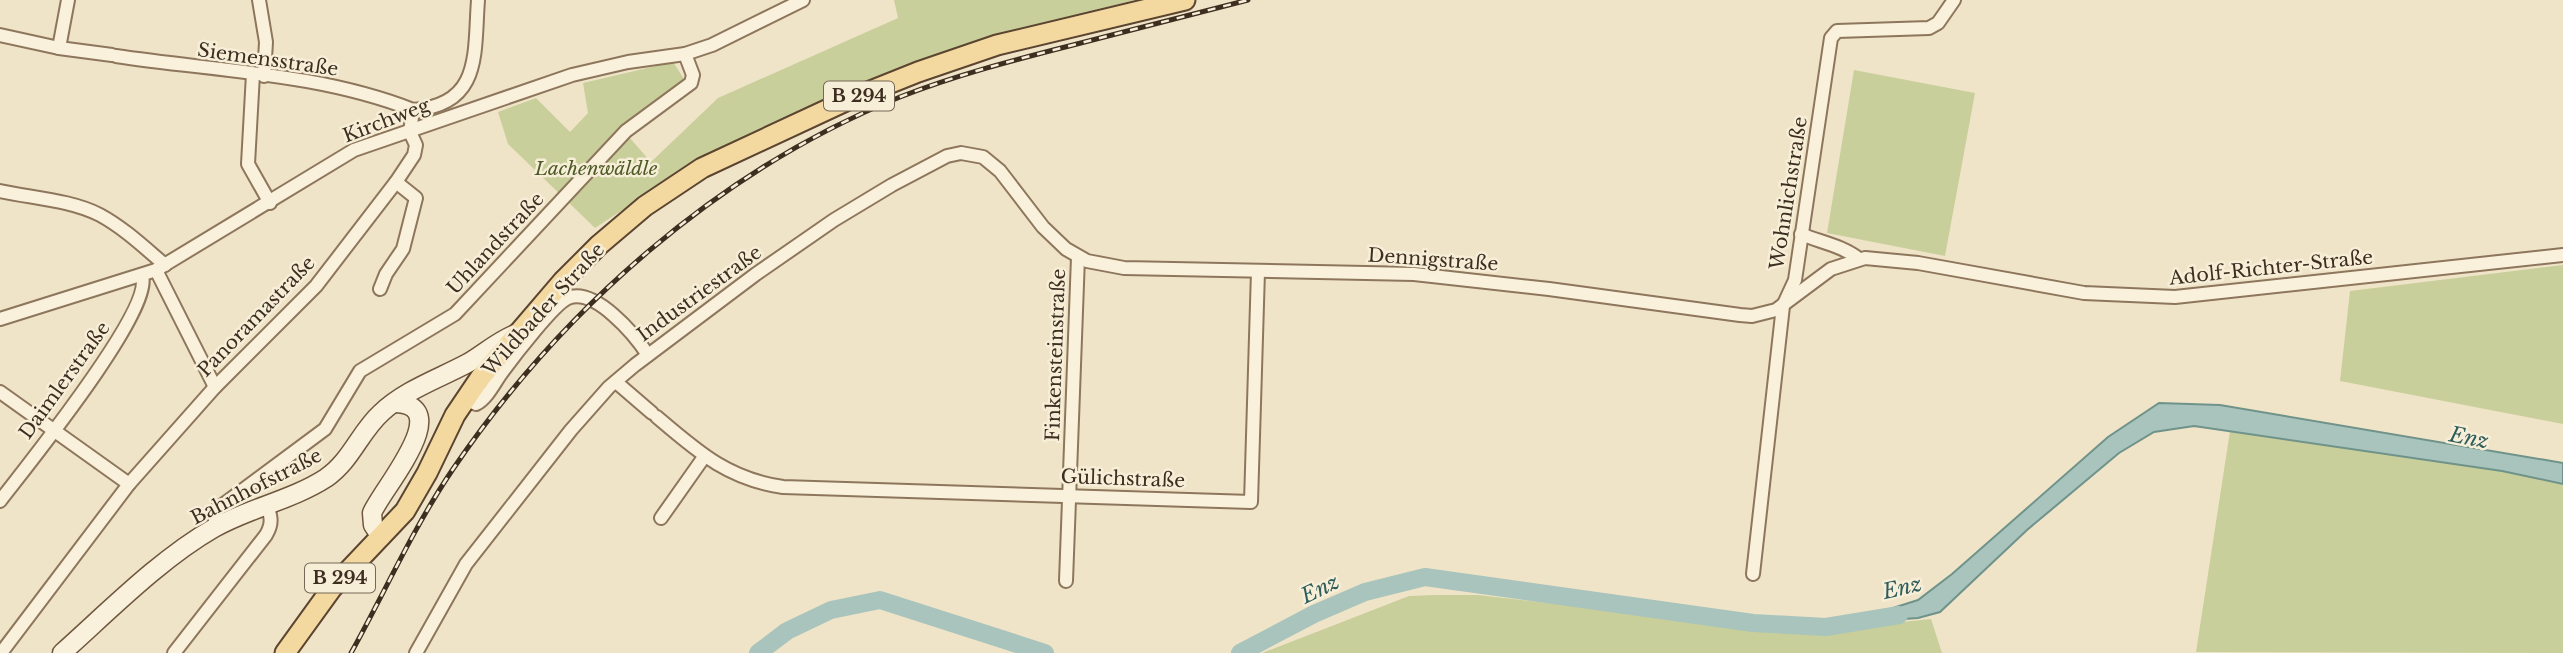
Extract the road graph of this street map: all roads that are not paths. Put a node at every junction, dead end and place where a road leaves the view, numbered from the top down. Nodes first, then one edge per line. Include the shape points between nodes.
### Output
1 (68, 0) edge
2 (259, 0) edge
3 (478, 0) edge
4 (803, 0) edge
5 (1185, 0) edge
6 (1954, 0) edge
7 (0, 35) edge
8 (59, 48) junction
9 (685, 54) junction
10 (258, 75) junction
11 (412, 110) junction
12 (410, 132) junction
13 (396, 183) junction
14 (0, 191) edge
15 (270, 203) junction
16 (1801, 234) junction
17 (2563, 255) edge
18 (1078, 257) junction
19 (1858, 259) junction
20 (160, 267) junction
21 (1258, 271) junction
22 (142, 276) junction
23 (380, 289) dead end
24 (1783, 306) junction
25 (0, 319) edge
26 (518, 332) junction
27 (648, 355) junction
28 (616, 382) junction
29 (215, 387) junction
30 (0, 392) edge
31 (465, 399) junction
32 (396, 403) junction
33 (53, 429) junction
34 (704, 457) junction
35 (129, 484) junction
36 (1069, 495) junction
37 (0, 501) edge
38 (267, 504) junction
39 (661, 518) dead end
40 (217, 526) junction
41 (381, 537) junction
42 (1754, 574) dead end
43 (1066, 580) dead end
44 (1, 653) edge
45 (62, 653) edge
46 (174, 653) edge
47 (285, 653) edge
48 (416, 653) edge

1 - 8 street
2 - 10 street via 267,42
3 - 11 street via 470,77 450,99
4 - 9 street, Kirchweg
5 - 26 main road, Wildbader Straße / B 294 via 939,64 848,100 702,168 645,205 599,245
6 - 16 street, Wohnlichstraße via 1929,28 1837,31 1831,38
7 - 8 street, Siemensstraße
8 - 10 street, Siemensstraße
9 - 12 street, Kirchweg via 572,75
9 - 40 street, Uhlandstraße via 693,75 691,83 626,131 455,314 360,371 325,429 216,510
10 - 11 street, Siemensstraße via 317,83
10 - 15 street via 248,164
11 - 12 street, Panoramastraße
12 - 13 street, Panoramastraße via 416,145 414,155
12 - 15 street, Kirchweg via 354,150
13 - 23 street via 416,198 403,249
13 - 29 street, Panoramastraße via 316,286
14 - 20 street via 100,215 131,236
15 - 20 street, Kirchweg
16 - 19 street, Adolf-Richter-Straße via 1846,249
16 - 24 street, Wohnlichstraße via 1794,280
17 - 19 street, Adolf-Richter-Straße via 2175,298 2084,293 1909,262
18 - 21 street, Dennigstraße via 1111,267
18 - 27 street, Industriestraße via 1043,227 994,164 976,155 955,154 834,220
18 - 36 street, Finkensteinstraße
19 - 24 street, Adolf-Richter-Straße via 1831,269
20 - 22 street, Kirchweg
20 - 29 street
21 - 24 street, Dennigstraße via 1480,281 1740,315
21 - 36 street, Gülichstraße via 1251,502
22 - 25 street, Kirchweg
22 - 33 street, Daimlerstraße via 140,299 111,352
24 - 42 street, Wohnlichstraße
26 - 31 main road, Wildbader Straße / B 294
26 - 32 main road, Bahnhofstraße via 407,392
27 - 28 street, Industriestraße
27 - 31 street via 618,318 588,299 573,296 559,304 482,401 471,404
28 - 34 street, Gülichstraße
28 - 48 street, Industriestraße via 571,430 466,564
29 - 35 street, Panoramastraße
30 - 33 street
31 - 41 main road, Wildbader Straße / B 294 via 405,511
32 - 38 main road, Bahnhofstraße via 377,415 348,457 326,478
32 - 41 main road via 416,411 421,421 414,443 372,513 374,529
33 - 35 street
33 - 37 street, Daimlerstraße
34 - 36 street, Gülichstraße via 762,484 783,487
34 - 39 street
35 - 44 street, Panoramastraße
36 - 43 street, Finkensteinstraße
38 - 40 main road, Bahnhofstraße
38 - 46 street via 271,526 266,535
40 - 45 main road, Bahnhofstraße via 150,576
41 - 47 main road, Wildbader Straße / B 294 via 332,588

